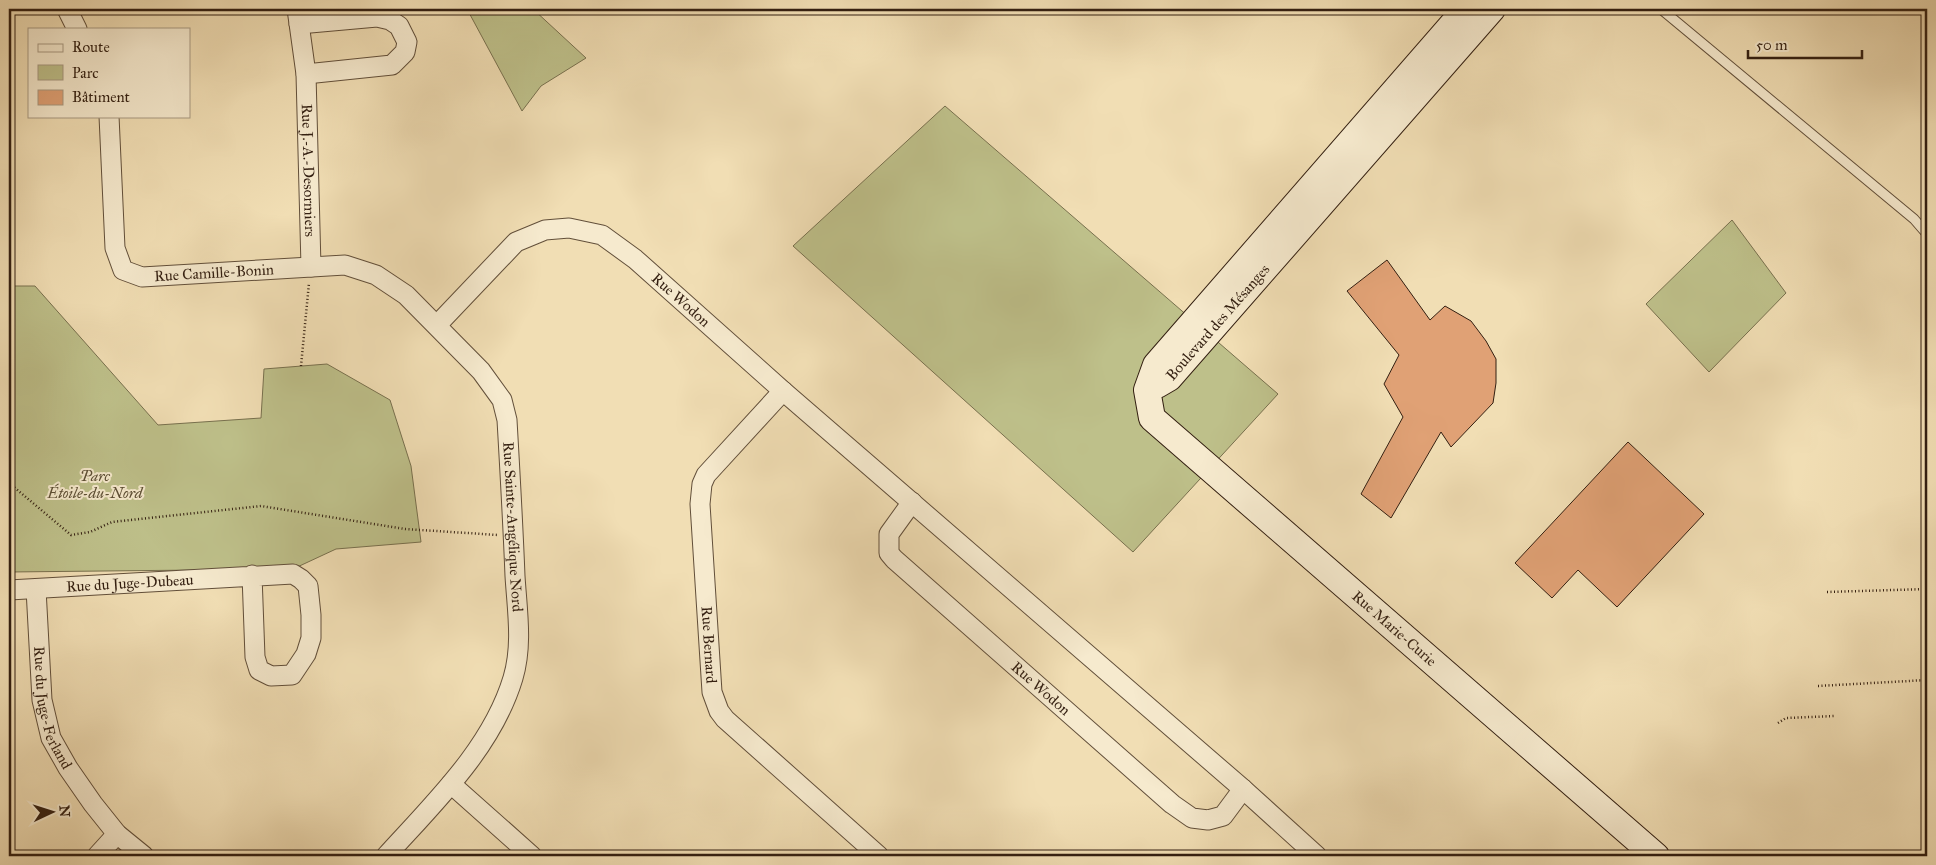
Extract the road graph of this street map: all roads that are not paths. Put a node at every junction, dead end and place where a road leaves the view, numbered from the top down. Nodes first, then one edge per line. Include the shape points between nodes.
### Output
1 (67, 9) edge
2 (1466, 9) edge
3 (1492, 9) edge
4 (1661, 9) edge
5 (298, 16) edge
6 (76, 28) edge
7 (306, 74) junction
8 (109, 118) edge
9 (1927, 234) edge
10 (310, 266) junction
11 (437, 325) junction
12 (1148, 390) junction
13 (783, 391) junction
14 (912, 502) junction
15 (252, 576) junction
16 (36, 589) junction
17 (9, 590) edge
18 (451, 784) junction
19 (1243, 789) junction
20 (117, 834) junction
21 (97, 856) edge
22 (144, 856) edge
23 (386, 856) edge
24 (532, 856) edge
25 (879, 856) edge
26 (1316, 856) edge
27 (1656, 856) edge

1 - 6 street
2 - 12 street, Boulevard des Mésanges via 1156,365
3 - 12 street, Boulevard des Mésanges via 1169,378
4 - 9 lane via 1914,219
5 - 7 street, Rue J.-A.-Desormiers
5 - 7 street, Rue J.-A.-Desormiers via 377,16 399,26 407,42 404,52 392,65
7 - 10 street, Rue J.-A.-Desormiers
8 - 10 street, Rue Camille-Bonin via 115,248 123,270 142,277
10 - 11 street, Rue Sainte-Angélique Nord via 345,265 376,275 406,294
11 - 13 street, Rue Wodon via 516,242 545,230 569,228 602,235 622,249
11 - 18 street, Rue Sainte-Angélique Nord via 502,400 507,420 518,635 513,677 499,714
12 - 27 street, Rue Marie-Curie via 1152,418
13 - 14 street, Rue Wodon
13 - 25 street, Rue Bernard via 706,475 702,484 700,504 712,692 725,719
14 - 19 street, Rue Wodon
14 - 19 street, Rue Wodon via 889,534 889,553 894,559 1172,804 1192,818 1208,820 1223,816
15 - 15 street, Rue du Juge-Dubeau via 255,657 259,670 271,676 292,675 306,654 311,638 308,586 293,574
15 - 16 street, Rue du Juge-Dubeau
16 - 17 street, Rue du Juge-Dubeau
16 - 20 street, Rue du Juge-Ferland via 42,700 51,738 68,768
18 - 23 street, Rue Sainte-Angélique Nord
18 - 24 street
19 - 26 street, Rue Wodon
20 - 21 street
20 - 22 street, Rue du Juge-Ferland

